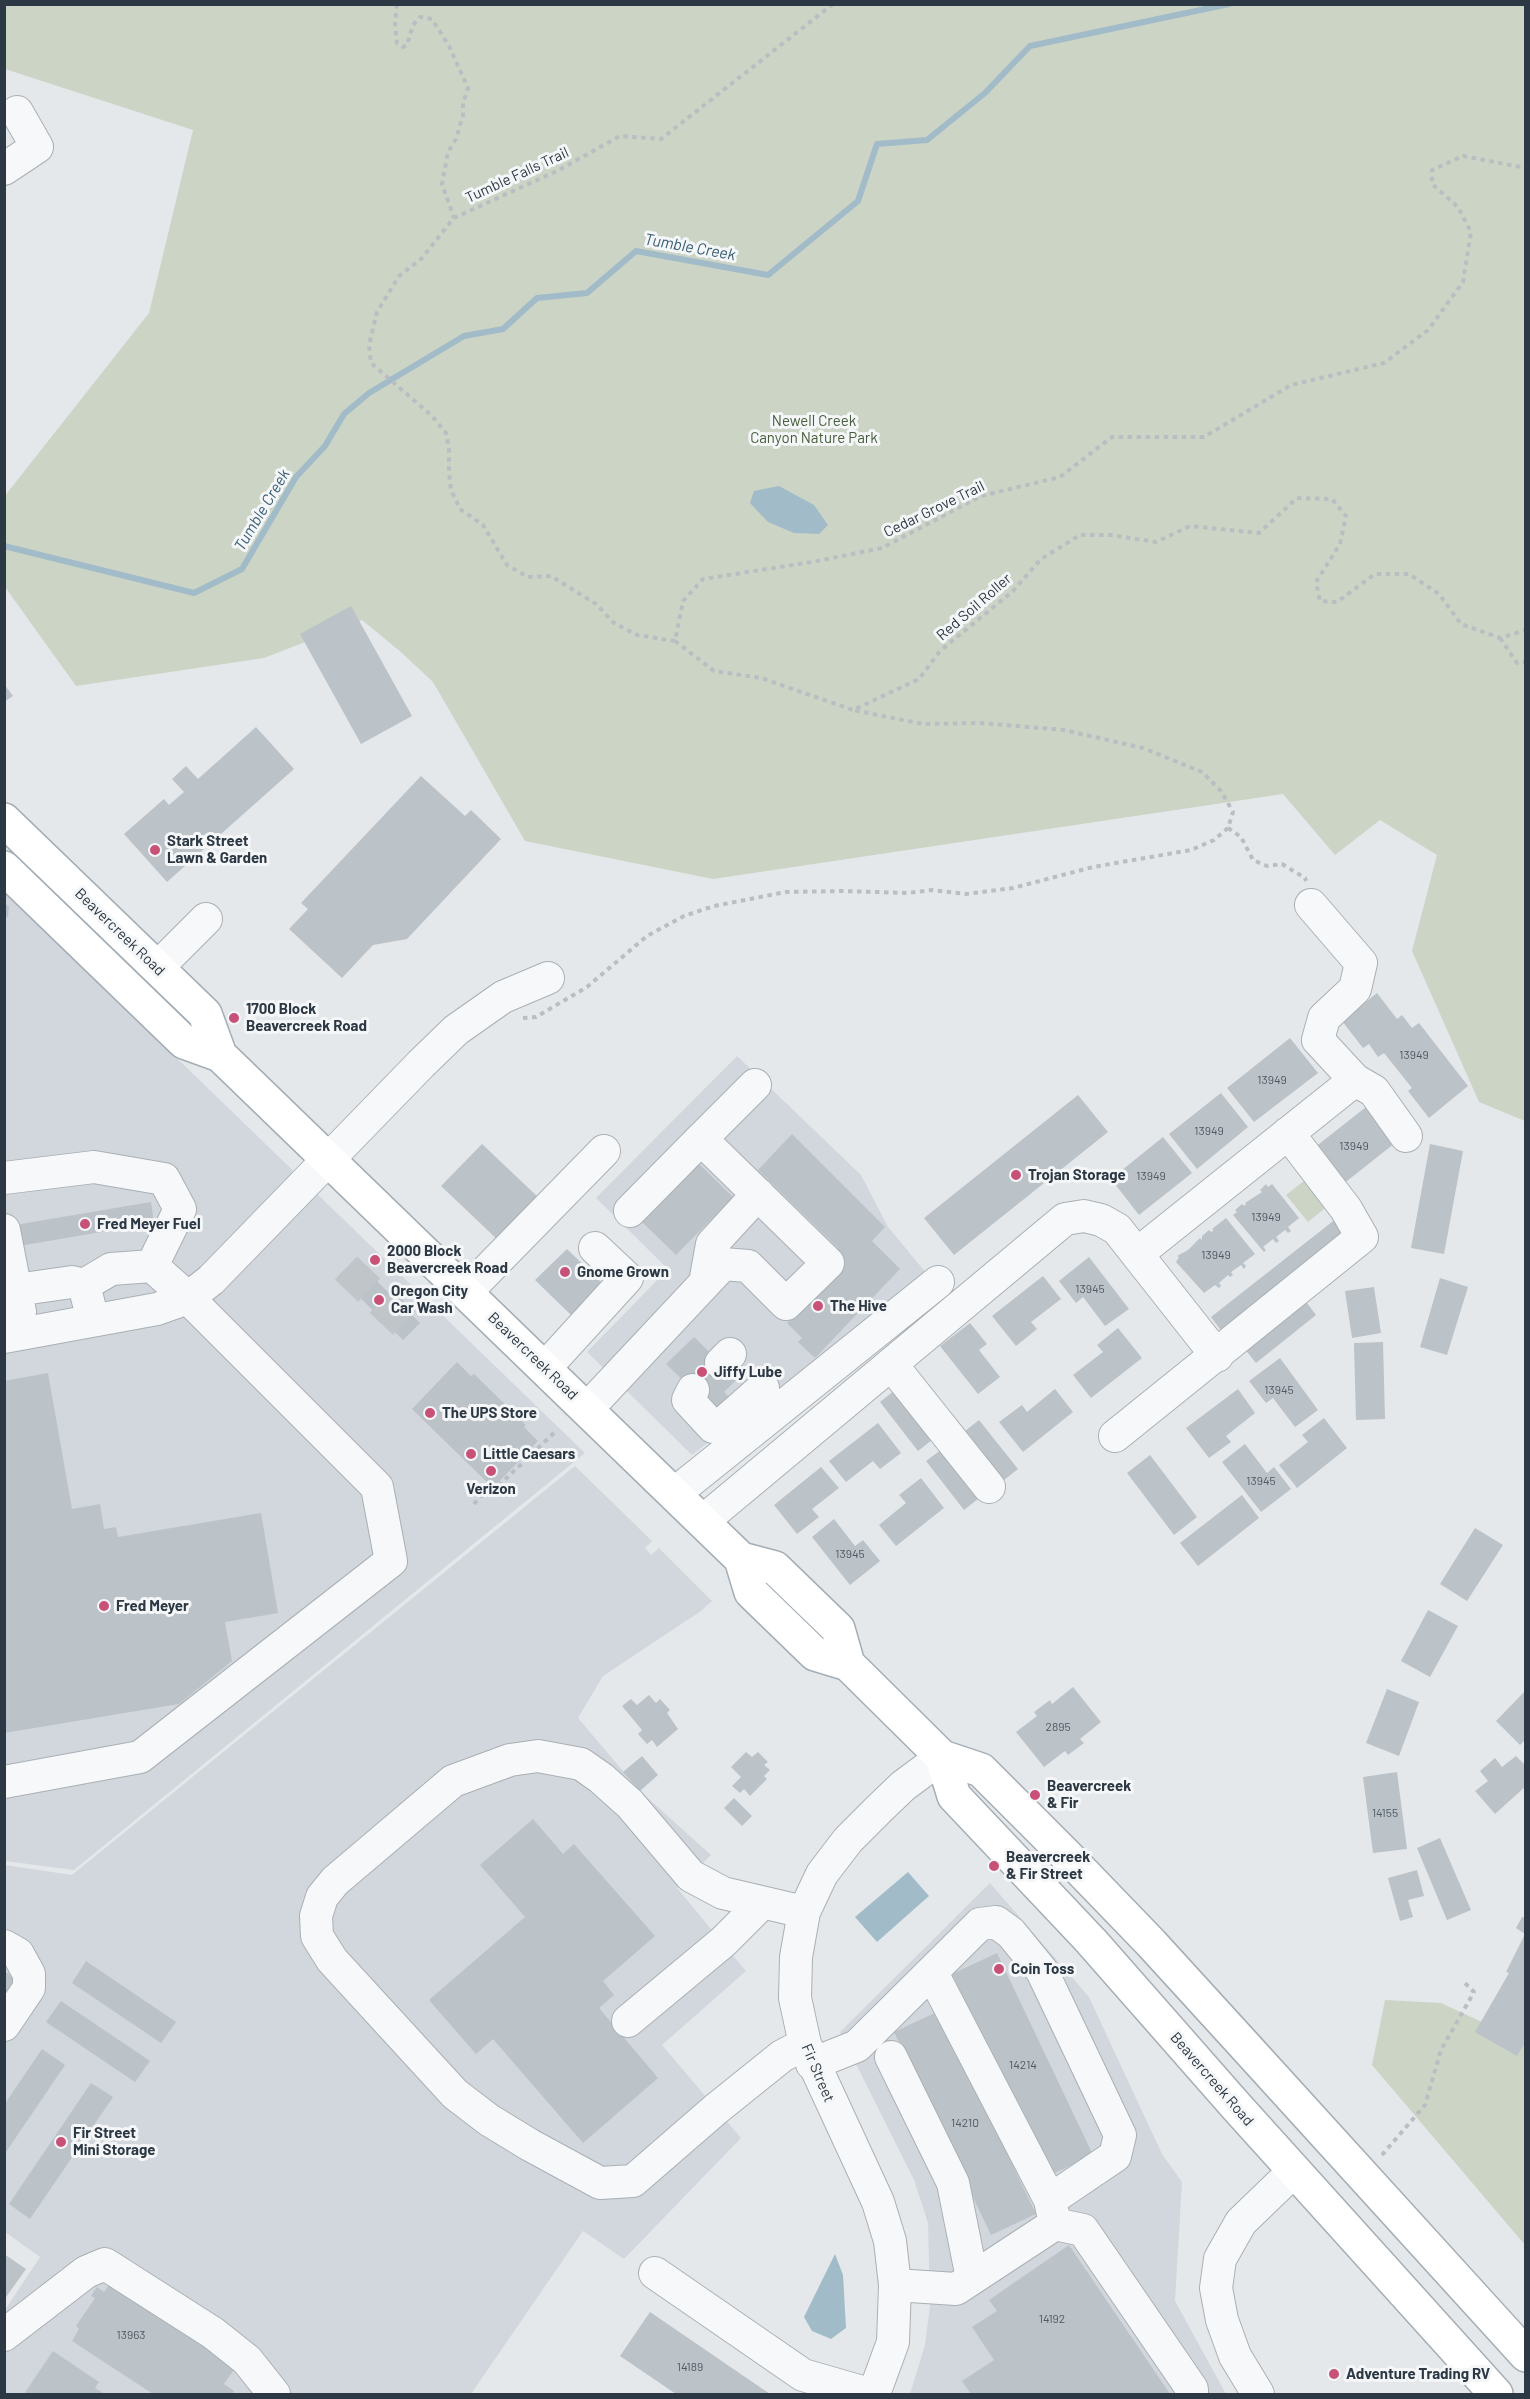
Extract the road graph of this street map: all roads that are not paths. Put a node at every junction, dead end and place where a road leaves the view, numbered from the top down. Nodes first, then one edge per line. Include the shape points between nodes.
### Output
1 (17, 112) dead end
2 (4, 169) edge
3 (4, 820) edge
4 (10, 874) edge
5 (1311, 906) road end
6 (206, 919) dead end
7 (157, 968) junction
8 (548, 978) dead end
9 (220, 1054) junction
10 (1355, 1080) junction
11 (755, 1085) dead end
12 (1288, 1133) junction
13 (1406, 1136) dead end
14 (701, 1138) junction
15 (604, 1151) dead end
16 (330, 1159) junction
17 (4, 1178) edge
18 (758, 1194) junction
19 (630, 1211) dead end
20 (4, 1230) edge
21 (595, 1248) dead end
22 (1137, 1254) junction
23 (152, 1266) junction
24 (938, 1282) dead end
25 (705, 1283) junction
26 (84, 1285) junction
27 (16, 1290) junction
28 (466, 1292) junction
29 (188, 1298) junction
30 (93, 1320) junction
31 (14, 1335) edge
32 (1217, 1356) junction
33 (891, 1364) junction
34 (545, 1368) junction
35 (763, 1388) dead end
36 (693, 1390) dead end
37 (587, 1409) junction
38 (1115, 1436) dead end
39 (989, 1487) dead end
40 (675, 1494) junction
41 (703, 1521) junction
42 (942, 1756) junction
43 (4, 1782) edge
44 (762, 1903) junction
45 (804, 1912) junction
46 (4, 1946) edge
47 (932, 1973) junction
48 (627, 2021) dead end
49 (4, 2025) edge
50 (809, 2054) junction
51 (891, 2057) dead end
52 (1294, 2171) junction
53 (1053, 2212) junction
54 (655, 2273) dead end
55 (972, 2278) junction
56 (895, 2285) junction
57 (4, 2335) edge
58 (1526, 2355) edge
59 (274, 2394) edge
60 (869, 2394) edge
61 (874, 2394) edge
62 (1192, 2394) edge
63 (1258, 2394) edge
64 (1496, 2394) edge

1 - 2 street via 37,147
3 - 7 main road, Beavercreek Road
4 - 7 main road via 67,908 129,967 146,974
4 - 9 main road, Beavercreek Road via 184,1042
5 - 10 street via 1361,963 1355,989 1324,1018 1318,1040
6 - 7 street
7 - 9 main road, Beavercreek Road via 205,1014
8 - 16 street via 503,997 456,1030
9 - 16 main road, Beavercreek Road
10 - 12 street
10 - 13 street via 1374,1091
11 - 14 street
12 - 22 street
12 - 32 street via 1347,1209 1362,1237
14 - 18 street
14 - 19 street
15 - 28 street
16 - 28 main road, Beavercreek Road
16 - 29 street via 211,1280
17 - 23 street via 94,1167 164,1179 180,1209
18 - 25 street via 711,1244
18 - 25 street via 828,1263 786,1304 748,1266 723,1264
20 - 27 street
21 - 34 street via 627,1278
22 - 32 street
22 - 33 street via 1117,1229 1101,1220 1084,1216 1065,1219
23 - 26 street via 111,1269
23 - 29 street
24 - 40 street
25 - 37 street
26 - 27 street via 72,1282
26 - 30 street
27 - 31 street
28 - 34 main road, Beavercreek Road
29 - 30 street
29 - 43 street via 377,1487 391,1561 140,1757
30 - 31 street
32 - 38 street
33 - 39 street
33 - 41 street
34 - 37 main road, Beavercreek Road
35 - 36 street via 720,1426 712,1427 688,1400
37 - 40 main road, Beavercreek Road
40 - 41 main road, Beavercreek Road
41 - 42 main road, Beavercreek Road via 741,1559 775,1568 830,1621 838,1629 848,1664
42 - 45 street, Fir Street via 903,1786 848,1840 822,1874
42 - 52 main road, Beavercreek Road via 954,1796 1091,1941
42 - 58 main road, Beavercreek Road via 981,1770 1080,1870 1230,2028
44 - 45 street
44 - 48 street via 723,1942
44 - 50 street via 723,1893 691,1876 630,1804 581,1764 537,1756 510,1760 453,1781 335,1881 322,1898 316,1916 317,1936 332,1960 455,2094 530,2145 600,2182 633,2181 782,2056
45 - 50 street, Fir Street via 796,1957 795,1998
46 - 49 street via 18,1954 29,1974 29,1988
47 - 50 street via 857,2046
47 - 53 street
47 - 53 street via 980,1924 996,1922 1011,1933 1042,1971 1120,2135 1115,2156
50 - 56 street, Fir Street via 878,2202 890,2241
51 - 55 street via 953,2184
52 - 63 street via 1241,2222 1220,2259 1216,2288 1222,2320 1235,2356
52 - 64 main road, Beavercreek Road
53 - 55 street
53 - 62 street via 1083,2230
54 - 60 street via 803,2375
55 - 56 street via 956,2289
56 - 61 street, Fir Street via 893,2342
57 - 59 street via 86,2272 105,2264 222,2339 248,2360

